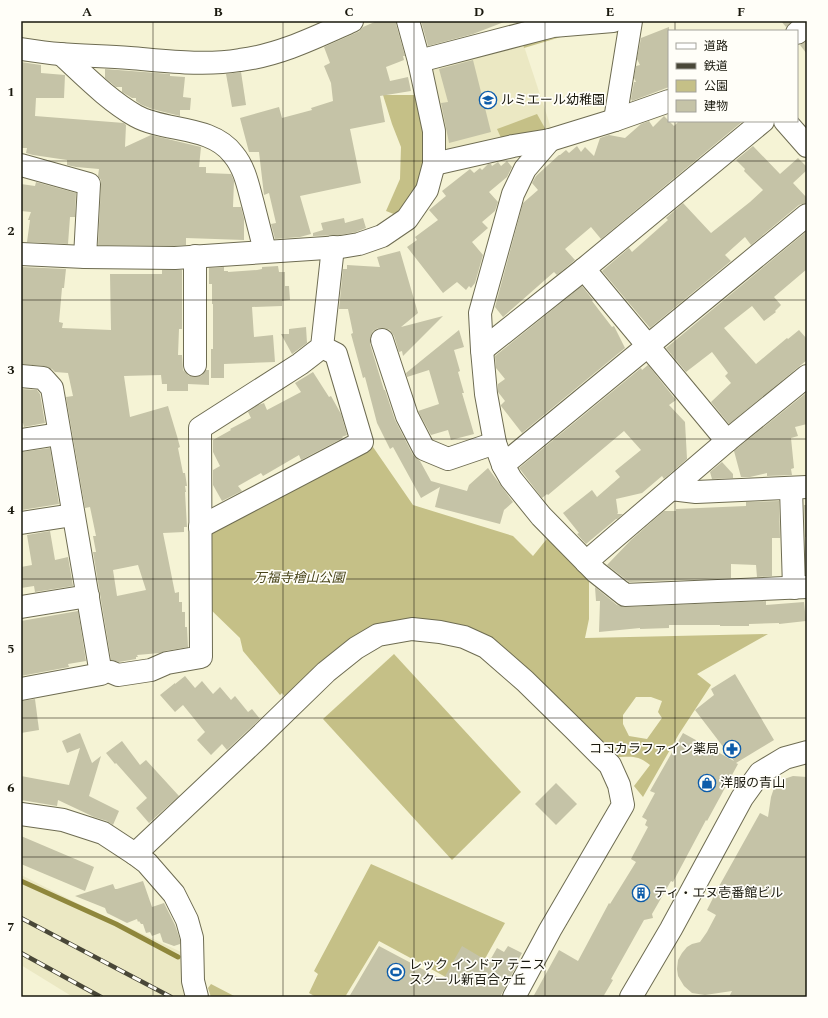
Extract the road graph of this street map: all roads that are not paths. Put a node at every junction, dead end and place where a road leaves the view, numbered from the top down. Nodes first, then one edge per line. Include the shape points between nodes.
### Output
1 (352, 21) edge
2 (408, 21) edge
3 (613, 21) edge
4 (631, 21) edge
5 (807, 24) edge
6 (798, 32) edge
7 (21, 49) edge
8 (61, 54) junction
9 (419, 61) junction
10 (668, 101) edge
11 (615, 120) junction
12 (762, 122) edge
13 (786, 122) edge
14 (550, 140) junction
15 (807, 146) edge
16 (434, 164) junction
17 (21, 165) edge
18 (807, 215) edge
19 (333, 247) junction
20 (265, 251) junction
21 (21, 254) edge
22 (195, 256) junction
23 (85, 257) junction
24 (584, 269) junction
25 (382, 340) dead end
26 (648, 346) junction
27 (322, 347) junction
28 (482, 350) junction
29 (195, 365) dead end
30 (21, 376) edge
31 (807, 376) edge
32 (59, 434) junction
33 (21, 440) edge
34 (727, 441) junction
35 (495, 443) junction
36 (503, 465) junction
37 (799, 488) edge
38 (671, 489) junction
39 (73, 515) junction
40 (21, 523) edge
41 (200, 527) junction
42 (586, 562) junction
43 (800, 587) edge
44 (88, 596) junction
45 (21, 607) edge
46 (111, 672) dead end
47 (21, 689) edge
48 (807, 752) edge
49 (21, 814) edge
50 (135, 854) junction
51 (197, 997) edge
52 (514, 997) edge
53 (631, 997) edge

1 - 8 street via 305,42 262,56 215,63
2 - 9 street
3 - 9 street via 554,26
4 - 11 street
5 - 6 street
7 - 8 street
8 - 20 street via 97,88 136,116 213,138 233,153 245,174
9 - 16 street via 434,131
10 - 11 street
11 - 14 street
12 - 24 street
13 - 15 street
14 - 16 street
14 - 28 street via 525,169 513,194 480,313
16 - 19 street via 427,190 407,219 382,236 360,244
17 - 23 street via 89,184
18 - 26 street
19 - 20 street
19 - 27 street
20 - 22 street
21 - 23 street
22 - 23 street
22 - 29 street
24 - 26 street
24 - 28 street
25 - 35 street via 407,416 424,449 448,459
26 - 34 street
26 - 36 street
27 - 41 street via 200,428
27 - 41 street via 336,354 362,442
28 - 35 street via 486,394
30 - 32 street via 42,378 52,388
31 - 34 street
32 - 33 street
32 - 39 street
34 - 38 street
35 - 36 street
36 - 42 street via 531,504
37 - 38 street via 696,492
37 - 43 street
38 - 42 street
39 - 40 street
39 - 44 street
41 - 46 street via 201,658 167,663 151,670 118,675
42 - 43 street via 625,594
44 - 45 street
44 - 47 street via 101,674
48 - 53 street via 785,758 760,773 742,798
49 - 50 street via 63,820 87,827 103,833
50 - 51 street via 147,863 174,894 187,920 192,938 193,981
50 - 52 street via 326,672 356,648 378,635 412,629 464,637 486,647 525,681 610,765 619,785 623,805

